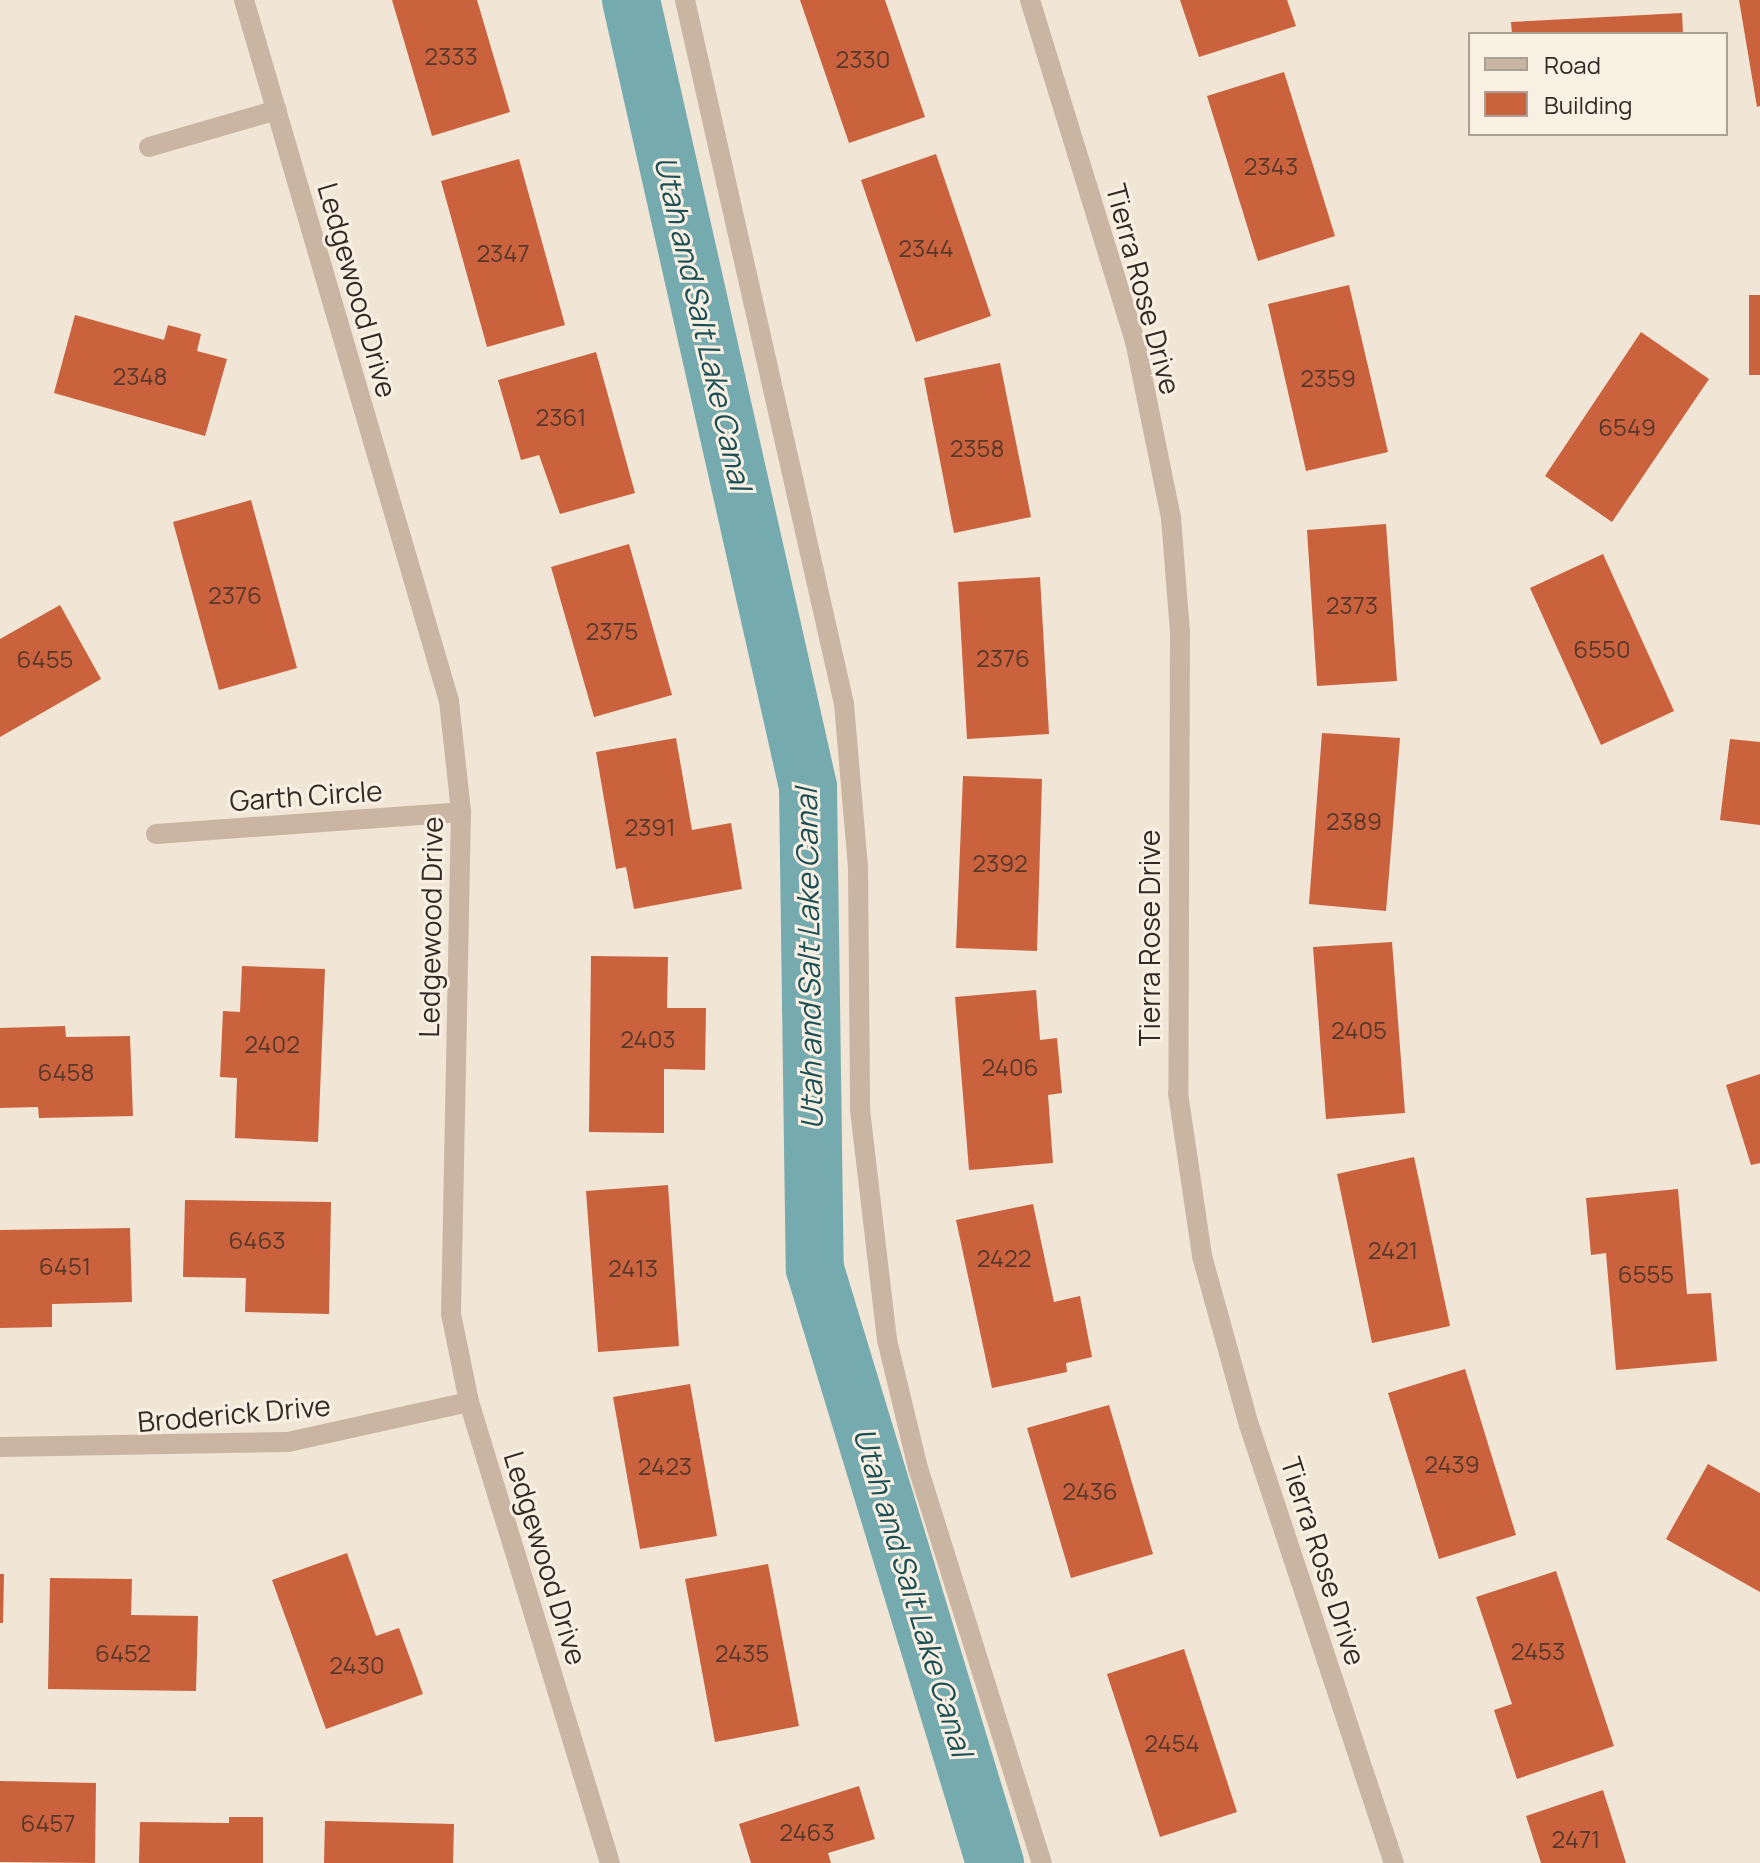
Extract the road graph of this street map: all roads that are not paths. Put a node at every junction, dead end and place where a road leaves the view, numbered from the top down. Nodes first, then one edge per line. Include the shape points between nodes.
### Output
1 (244, 0) edge
2 (685, 0) edge
3 (1030, 0) edge
4 (277, 110) junction
5 (149, 147) dead end
6 (461, 812) junction
7 (156, 834) dead end
8 (469, 1402) junction
9 (0, 1447) edge
10 (610, 1863) edge
11 (1042, 1863) edge
12 (1394, 1863) edge

1 - 4 street, Ledgewood Drive
2 - 11 street via 703,106 757,306 844,704 858,866 860,1110 887,1340 918,1468
3 - 12 street, Tierra Rose Drive via 1135,341 1171,518 1180,632 1178,1093 1202,1256 1249,1425
4 - 5 street
4 - 6 street, Ledgewood Drive via 449,701
6 - 7 street, Garth Circle
6 - 8 street, Ledgewood Drive via 451,1285
8 - 9 street, Broderick Drive via 288,1442
8 - 10 street, Ledgewood Drive

